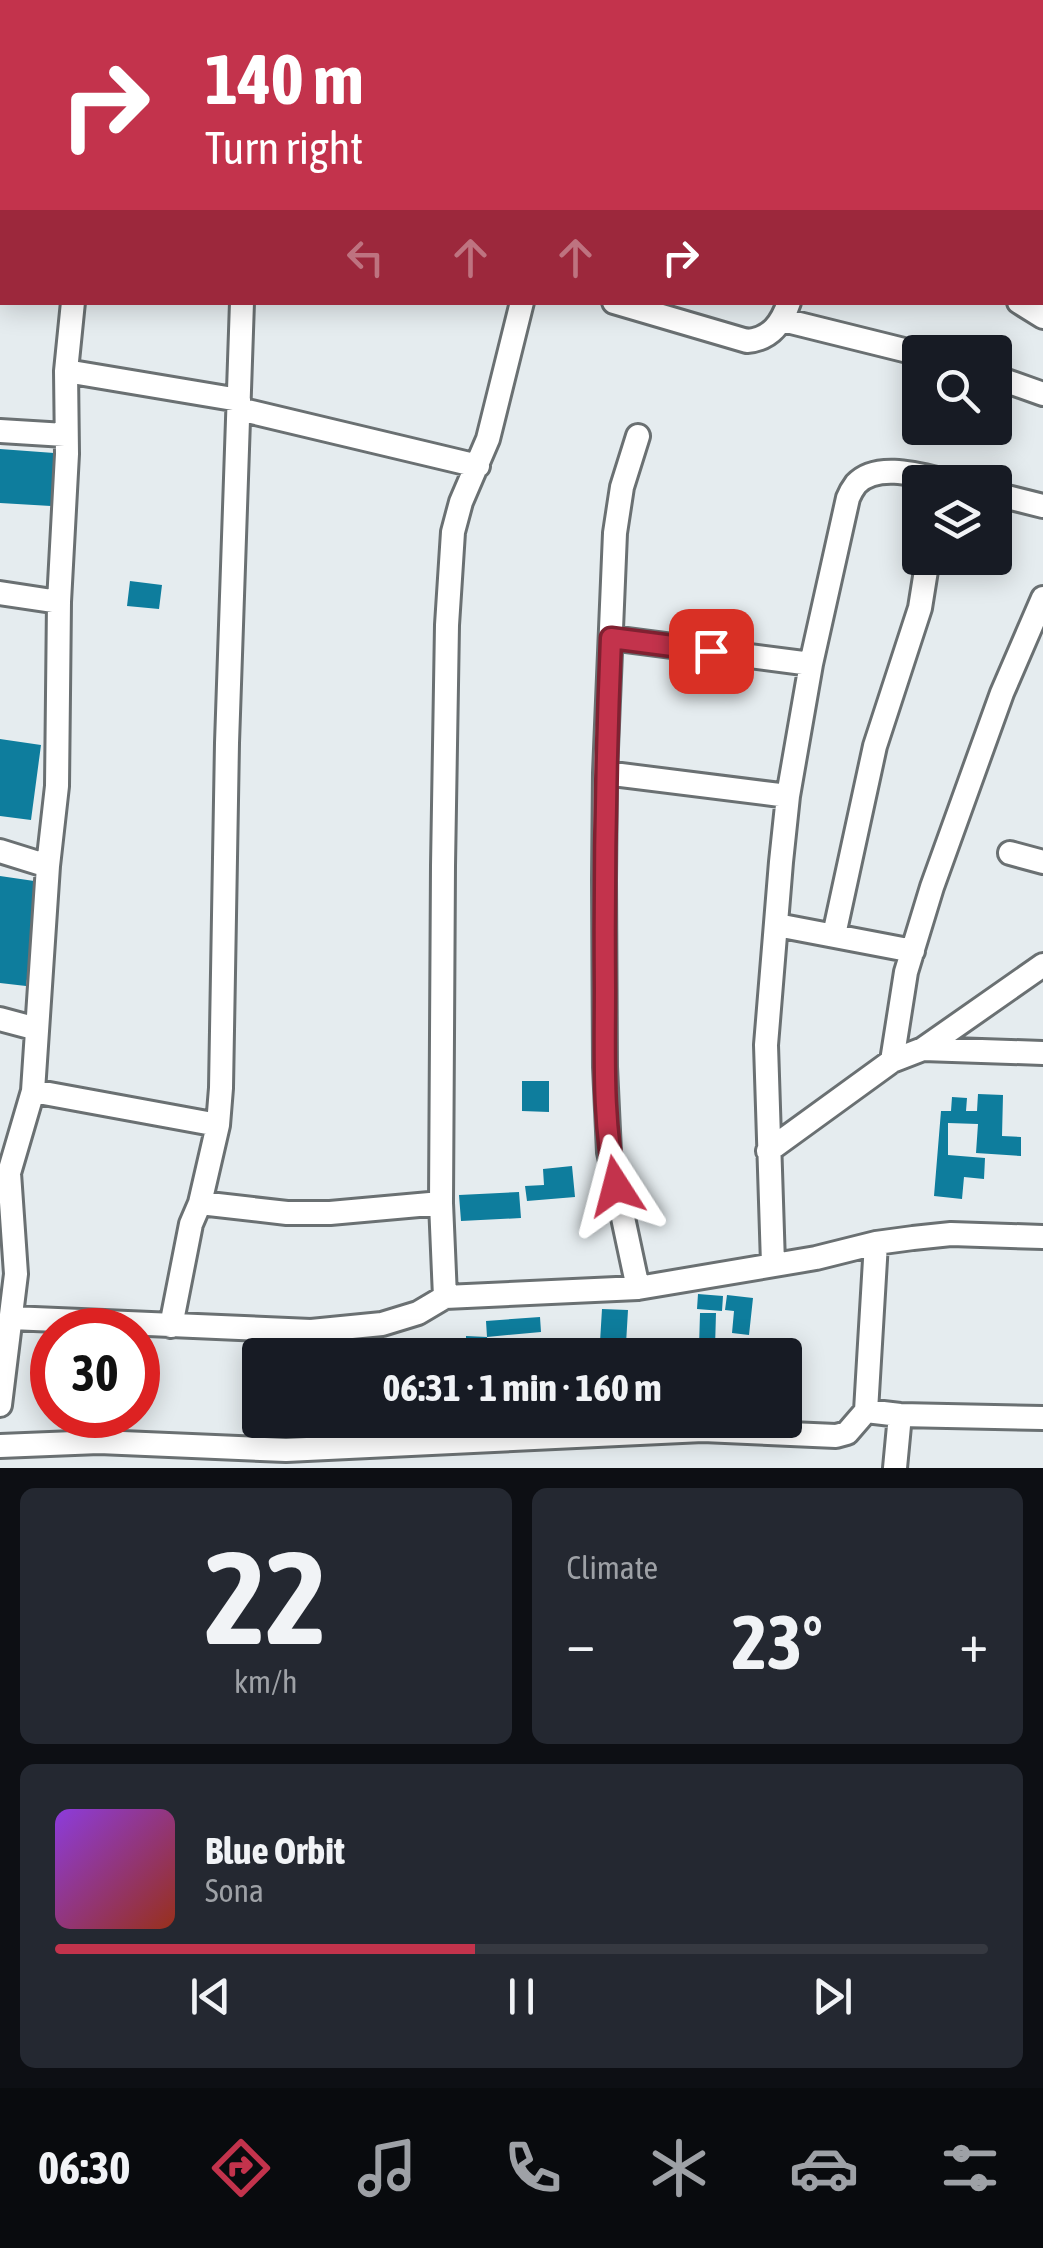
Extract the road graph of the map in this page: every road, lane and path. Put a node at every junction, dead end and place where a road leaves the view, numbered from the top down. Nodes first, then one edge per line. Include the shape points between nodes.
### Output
1 (73, 305) edge
2 (242, 305) edge
3 (521, 305) edge
4 (624, 305) edge
5 (786, 311) edge
6 (902, 348) edge
7 (66, 371) junction
8 (1012, 383) edge
9 (1043, 394) edge
10 (238, 404) junction
11 (0, 431) edge
12 (65, 435) junction
13 (638, 436) dead end
14 (478, 466) junction
15 (902, 473) edge
16 (1012, 498) edge
17 (1043, 506) edge
18 (925, 575) edge
19 (0, 593) edge
20 (1043, 598) edge
21 (59, 602) junction
22 (611, 638) junction
23 (810, 664) junction
24 (606, 774) junction
25 (788, 796) junction
26 (0, 852) edge
27 (1010, 854) dead end
28 (1043, 862) edge
29 (48, 866) junction
30 (777, 925) junction
31 (834, 935) junction
32 (913, 951) junction
33 (1043, 964) edge
34 (0, 1019) edge
35 (37, 1030) junction
36 (923, 1049) junction
37 (1043, 1053) edge
38 (892, 1061) junction
39 (33, 1091) junction
40 (218, 1125) junction
41 (768, 1151) junction
42 (4, 1172) edge
43 (200, 1203) junction
44 (441, 1203) junction
45 (1043, 1237) edge
46 (876, 1243) junction
47 (773, 1264) junction
48 (638, 1288) junction
49 (446, 1297) junction
50 (11, 1318) junction
51 (171, 1326) junction
52 (0, 1405) edge
53 (866, 1411) junction
54 (900, 1415) junction
55 (1043, 1418) edge
56 (0, 1446) edge
57 (895, 1468) edge

1 - 7 street
2 - 10 street
3 - 14 street
4 - 5 street via 748,341 760,340
5 - 6 street
7 - 10 street
7 - 12 street
8 - 9 street
10 - 14 street
10 - 40 street
11 - 12 street
12 - 21 street
13 - 22 street via 622,487
14 - 44 street via 452,532 447,625
15 - 23 street via 874,472 848,498
16 - 17 street
18 - 31 street via 875,746
19 - 21 street
20 - 32 street via 971,778
21 - 29 street via 57,786
22 - 23 street
22 - 24 street
23 - 25 street
24 - 25 street
24 - 48 street via 608,1152
25 - 30 street
26 - 29 street
27 - 28 street
29 - 35 street
30 - 31 street
30 - 41 street via 766,1045
31 - 32 street
32 - 38 street
33 - 36 street
34 - 35 street
35 - 39 street
36 - 37 street
36 - 38 street
38 - 41 street
39 - 40 street
39 - 42 street
40 - 43 street
41 - 47 street
42 - 50 street via 16,1274
43 - 44 street via 287,1213
43 - 51 street
44 - 49 street
45 - 46 street via 951,1234
46 - 47 street
46 - 53 street
47 - 48 street
48 - 49 street
49 - 51 street via 382,1324 311,1331
50 - 51 street
50 - 52 street
53 - 54 street
53 - 56 street via 836,1436 704,1430 286,1450 99,1442
54 - 55 street
54 - 57 street

